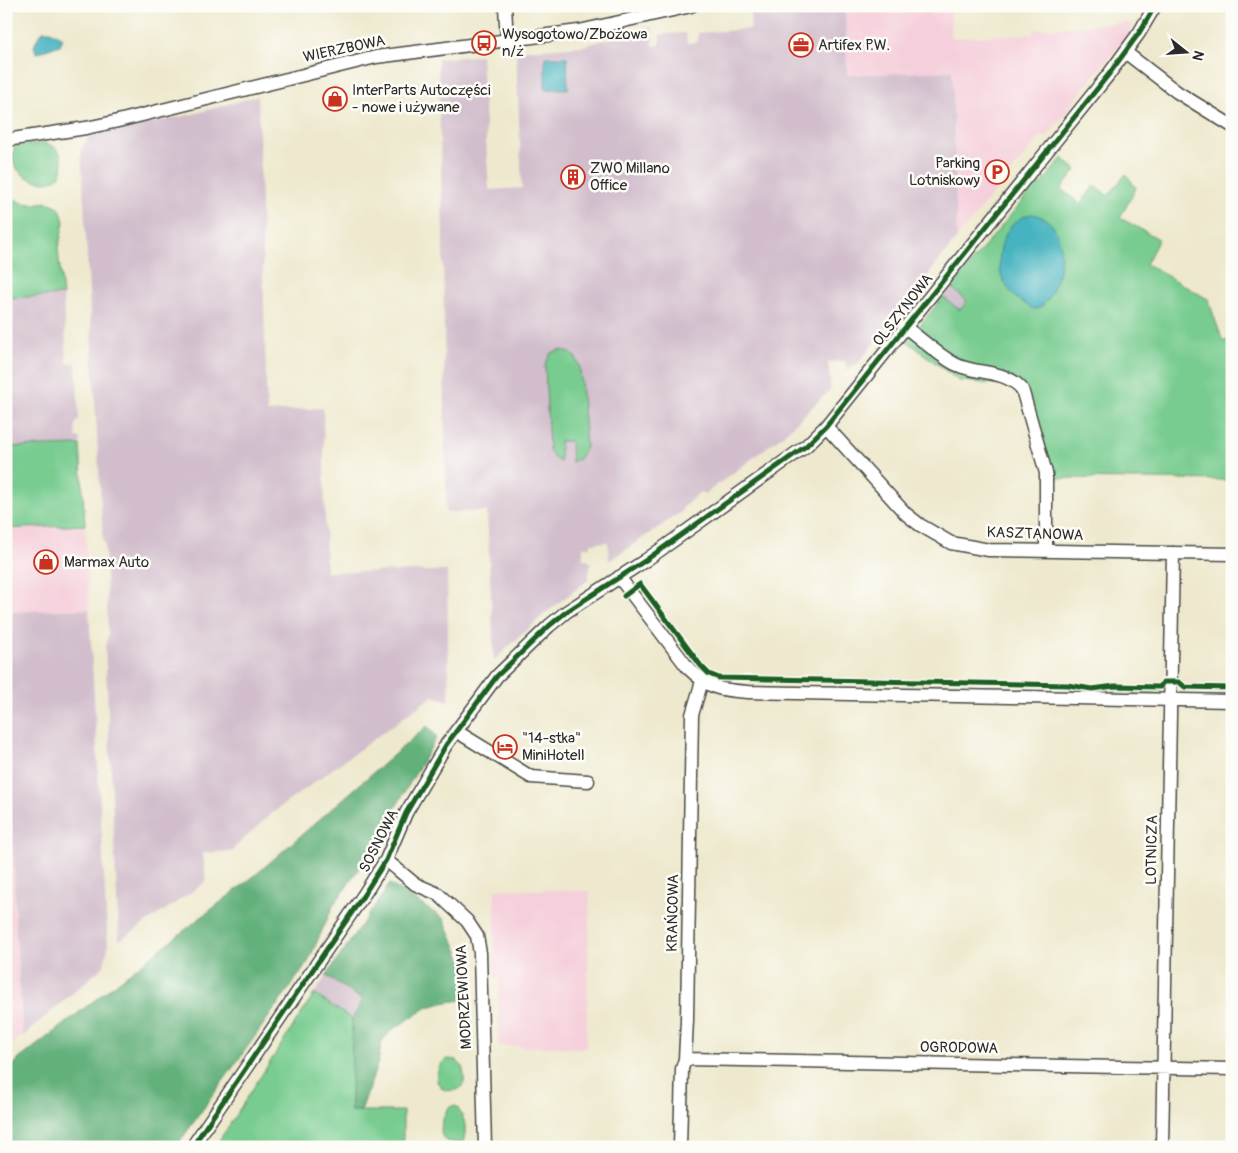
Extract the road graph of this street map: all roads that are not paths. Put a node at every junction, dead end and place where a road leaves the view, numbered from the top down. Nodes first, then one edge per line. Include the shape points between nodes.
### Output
1 (505, 6) edge
2 (691, 6) edge
3 (1155, 6) edge
4 (507, 41) junction
5 (1125, 52) junction
6 (1232, 126) edge
7 (6, 140) edge
8 (905, 327) junction
9 (826, 426) junction
10 (1046, 551) junction
11 (1173, 553) junction
12 (1232, 554) edge
13 (619, 577) junction
14 (702, 681) junction
15 (1171, 700) junction
16 (1232, 701) edge
17 (456, 730) junction
18 (588, 781) dead end
19 (386, 860) junction
20 (685, 1059) junction
21 (1164, 1068) junction
22 (1232, 1069) edge
23 (192, 1147) edge
24 (485, 1147) edge
25 (680, 1147) edge
26 (1162, 1147) edge

1 - 4 street
2 - 4 street, WIERZBOWA via 580,31
3 - 5 street, OLSZYNOWA
4 - 7 street, WIERZBOWA via 376,57 114,122
5 - 6 street via 1177,92
5 - 8 street, OLSZYNOWA
8 - 9 street, OLSZYNOWA
8 - 10 street via 954,364 1005,376 1022,389 1046,473
9 - 10 street, KASZTANOWA via 906,514 951,543 989,550
9 - 13 street, OLSZYNOWA via 806,446
10 - 11 street, KASZTANOWA
11 - 12 street, KASZTANOWA
11 - 15 street, LOTNICZA
13 - 14 street via 684,663
13 - 17 street, SOSNOWA via 542,632 497,676
14 - 15 street via 724,690 748,692
14 - 20 street, KRAŃCOWA via 692,715
15 - 16 street
15 - 21 street, LOTNICZA
17 - 18 street via 531,777
17 - 19 street, SOSNOWA via 406,814
19 - 23 street, SOSNOWA
19 - 24 street, MODRZEWIOWA via 415,884 438,894 467,921 477,936
20 - 21 street, OGRODOWA
20 - 25 street, KRAŃCOWA
21 - 22 street, OGRODOWA
21 - 26 street, LOTNICZA

